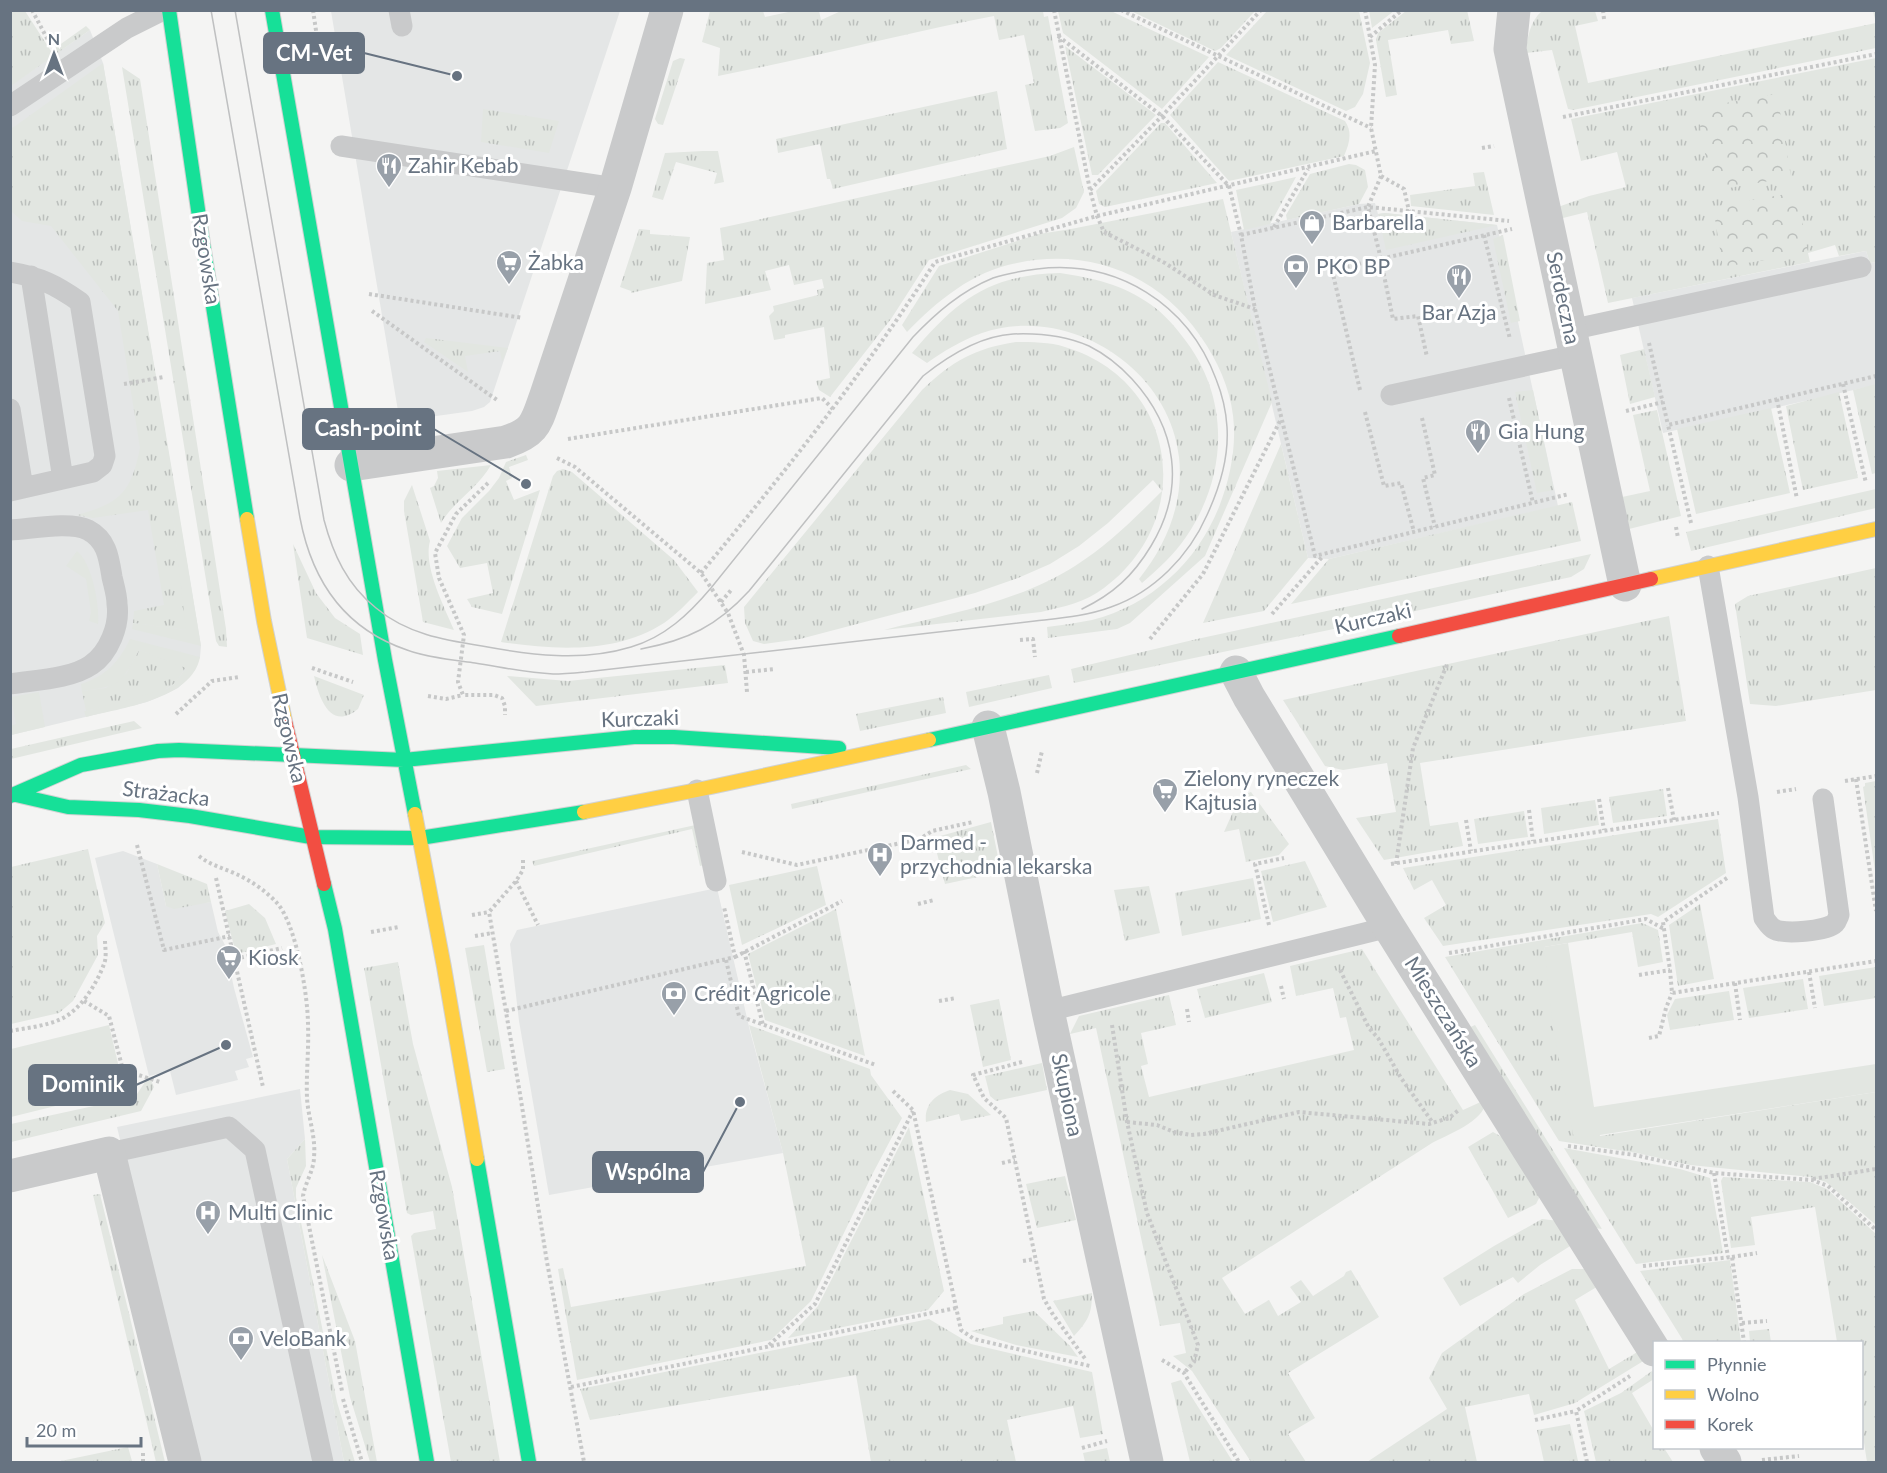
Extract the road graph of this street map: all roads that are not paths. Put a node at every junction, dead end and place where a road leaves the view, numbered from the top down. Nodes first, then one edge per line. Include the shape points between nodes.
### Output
1 (162, 10) edge
2 (169, 10) edge
3 (272, 10) edge
4 (667, 10) edge
5 (1514, 10) edge
6 (10, 106) edge
7 (340, 146) dead end
8 (615, 188) junction
9 (1861, 267) dead end
10 (10, 272) edge
11 (32, 276) junction
12 (1573, 342) junction
13 (1391, 395) dead end
14 (10, 409) edge
15 (351, 465) junction
16 (63, 479) junction
17 (17, 490) edge
18 (1876, 529) edge
19 (10, 530) edge
20 (1708, 566) junction
21 (1625, 585) junction
22 (1236, 672) junction
23 (10, 684) edge
24 (988, 727) junction
25 (879, 751) junction
26 (292, 755) junction
27 (404, 760) junction
28 (697, 790) junction
29 (1829, 791) road end
30 (13, 795) edge
31 (311, 837) junction
32 (420, 838) junction
33 (716, 881) dead end
34 (1389, 927) junction
35 (1048, 1011) junction
36 (110, 1153) junction
37 (10, 1176) edge
38 (1645, 1361) edge
39 (1717, 1449) edge
40 (185, 1462) edge
41 (323, 1462) edge
42 (427, 1462) edge
43 (530, 1462) edge
44 (1147, 1462) edge
45 (1725, 1462) edge

1 - 6 lane via 127,28
2 - 26 main road, Rzgowska via 264,621
3 - 15 main road
4 - 8 street
5 - 12 street, Serdeczna via 1510,49 1526,125 1535,223
7 - 8 lane
8 - 15 street via 541,409 530,430 506,442
9 - 12 lane via 1643,314
10 - 11 lane
11 - 16 lane
11 - 16 lane via 57,286 80,302 87,337 105,456 93,472
12 - 13 lane
12 - 21 street, Serdeczna
14 - 17 lane
15 - 27 main road
16 - 17 lane
18 - 20 main road, Kurczaki
19 - 23 lane via 72,526 93,534 105,545 118,606 115,630 91,665 61,676
20 - 21 main road, Kurczaki
20 - 29 lane via 1748,797 1764,918 1773,929 1796,932 1828,927 1839,915
21 - 22 main road, Kurczaki
22 - 24 main road, Kurczaki
22 - 34 street, Mieszczańska
24 - 25 main road, Kurczaki
24 - 35 street, Skupiona via 1005,792
25 - 27 main road, Kurczaki via 634,737
25 - 28 main road, Kurczaki
26 - 27 main road, Kurczaki
26 - 30 main road, Strażacka via 179,750 81,765
26 - 31 main road, Rzgowska
27 - 32 main road
28 - 32 main road, Kurczaki
28 - 33 lane
30 - 31 main road, Strażacka via 68,807 190,816
31 - 32 main road, Strażacka
31 - 42 main road, Rzgowska via 336,938
32 - 43 main road
34 - 35 lane
34 - 38 street, Mieszczańska via 1489,1086
35 - 44 street, Skupiona
36 - 37 street
36 - 40 street
36 - 41 lane via 229,1127 255,1150
39 - 45 street

